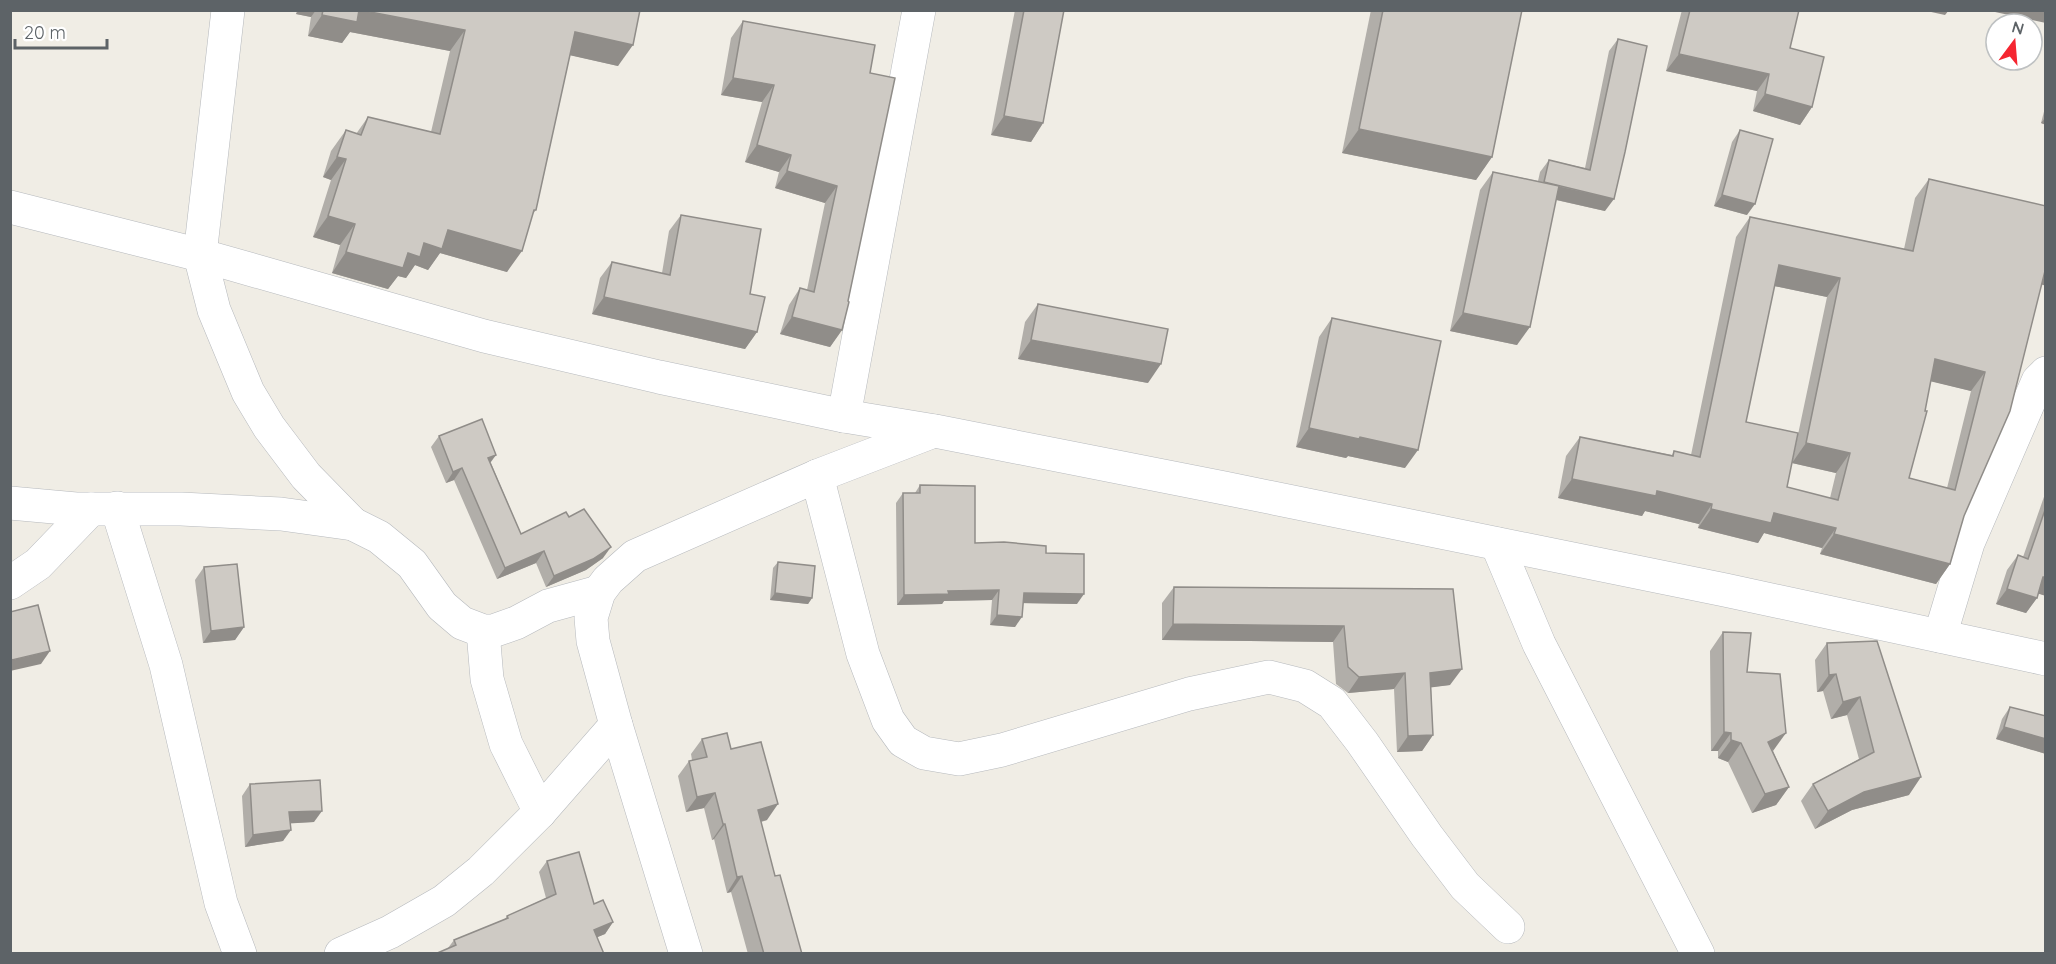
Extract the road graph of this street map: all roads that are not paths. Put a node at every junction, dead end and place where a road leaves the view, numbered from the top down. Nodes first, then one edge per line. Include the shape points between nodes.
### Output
1 (228, 10) edge
2 (919, 10) edge
3 (10, 207) edge
4 (200, 255) junction
5 (2046, 373) edge
6 (844, 416) junction
7 (935, 431) junction
8 (817, 476) junction
9 (10, 503) edge
10 (104, 509) junction
11 (353, 524) junction
12 (1497, 544) junction
13 (10, 583) edge
14 (599, 592) junction
15 (483, 631) junction
16 (1940, 636) junction
17 (2046, 659) edge
18 (616, 725) junction
19 (540, 812) junction
20 (1508, 927) dead end
21 (240, 954) edge
22 (341, 954) edge
23 (686, 954) edge
24 (1698, 954) edge

1 - 4 street
2 - 6 street
3 - 4 street
4 - 6 street via 484,336
4 - 11 street via 229,350 258,410 306,476
5 - 16 street via 2038,381 1968,543
6 - 7 street
7 - 8 street
7 - 12 street
8 - 14 street via 635,556
8 - 20 street via 862,654 888,720 903,741 924,753 959,759 1002,750 1189,694 1269,677 1305,686 1332,704 1465,886
9 - 10 street
10 - 11 street via 281,514
10 - 13 street
10 - 21 street via 166,665 221,903
11 - 15 street via 379,537 412,564 442,606 462,623
12 - 16 street
12 - 24 street via 1539,644
14 - 15 street
14 - 18 street via 591,618 593,641
15 - 19 street via 487,679 506,744
16 - 17 street
18 - 19 street
18 - 23 street
19 - 22 street via 482,871 444,901

